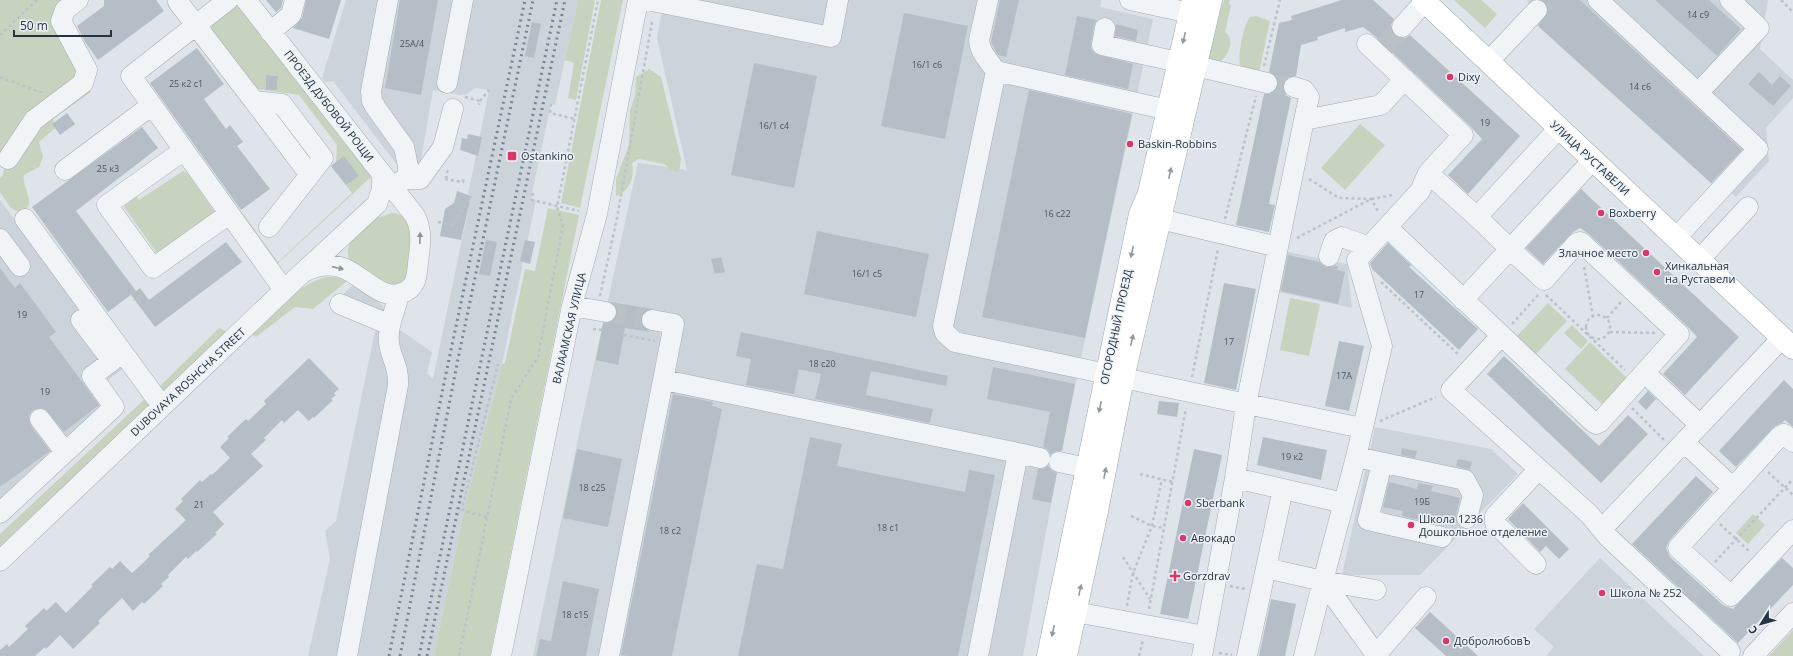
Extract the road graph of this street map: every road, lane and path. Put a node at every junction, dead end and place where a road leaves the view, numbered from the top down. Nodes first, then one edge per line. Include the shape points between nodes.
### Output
1 (37, 0) edge
2 (78, 0) edge
3 (228, 0) edge
4 (246, 0) edge
5 (295, 0) edge
6 (388, 0) edge
7 (463, 0) edge
8 (598, 0) edge
9 (838, 0) edge
10 (988, 0) edge
11 (1130, 0) edge
12 (1211, 0) edge
13 (1280, 0) edge
14 (1598, 0) edge
15 (1730, 0) edge
16 (1781, 0) edge
17 (647, 1) edge
18 (1424, 1) edge
19 (178, 2) dead end
20 (681, 3) edge
21 (1191, 6) edge
22 (1537, 10) tunnel mouth
23 (1793, 12) edge
24 (196, 26) junction
25 (1402, 27) tunnel mouth
26 (1105, 28) dead end
27 (270, 32) junction
28 (0, 36) edge
29 (1376, 48) dead end
30 (1488, 62) junction
31 (1187, 64) junction
32 (996, 72) junction
33 (0, 77) edge
34 (1405, 79) junction
35 (1263, 82) junction
36 (447, 83) dead end
37 (1036, 86) dead end
38 (1294, 87) tunnel mouth
39 (489, 90) dead end
40 (1698, 93) junction
41 (60, 101) junction
42 (480, 101) dead end
43 (551, 104) dead end
44 (152, 105) junction
45 (453, 109) dead end
46 (1168, 112) junction
47 (575, 119) junction
48 (1304, 120) junction
49 (1559, 128) junction
50 (184, 150) junction
51 (8, 159) dead end
52 (1593, 160) junction
53 (65, 170) dead end
54 (1294, 170) junction
55 (1428, 173) junction
56 (382, 174) junction
57 (399, 184) junction
58 (1420, 191) junction
59 (533, 193) dead end
60 (472, 196) dead end
61 (1371, 199) junction
62 (532, 200) junction
63 (536, 200) dead end
64 (377, 204) junction
65 (557, 207) junction
66 (1748, 208) dead end
67 (580, 211) dead end
68 (412, 212) junction
69 (229, 214) junction
70 (1476, 216) junction
71 (25, 219) dead end
72 (1160, 219) junction
73 (438, 222) dead end
74 (269, 226) dead end
75 (1387, 227) junction
76 (1222, 233) junction
77 (1676, 238) junction
78 (0, 239) edge
79 (1580, 242) junction
80 (1278, 247) junction
81 (1369, 247) junction
82 (1510, 249) junction
83 (1329, 256) dead end
84 (1700, 260) junction
85 (20, 266) dead end
86 (301, 274) junction
87 (1380, 281) dead end
88 (284, 290) junction
89 (1633, 290) junction
90 (399, 295) junction
91 (1463, 300) junction
92 (340, 304) dead end
93 (572, 306) junction
94 (1593, 316) junction
95 (1607, 318) junction
96 (81, 320) dead end
97 (599, 320) joint
98 (652, 320) tunnel mouth
99 (390, 325) junction
100 (1610, 332) junction
101 (1680, 334) junction
102 (624, 335) dead end
103 (1501, 336) junction
104 (1590, 336) junction
105 (1788, 343) edge
106 (671, 344) junction
107 (498, 364) dead end
108 (1472, 367) junction
109 (1115, 376) junction
110 (1641, 377) junction
111 (664, 380) junction
112 (1452, 390) junction
113 (1190, 392) junction
114 (1621, 398) junction
115 (1246, 405) junction
116 (162, 406) junction
117 (40, 419) dead end
118 (1700, 425) junction
119 (1362, 428) junction
120 (1793, 442) edge
121 (1680, 446) junction
122 (65, 452) junction
123 (1018, 453) junction
124 (1356, 457) junction
125 (1756, 461) junction
126 (1382, 463) junction
127 (1087, 468) junction
128 (1539, 469) junction
129 (1140, 474) dead end
130 (1235, 478) junction
131 (1162, 479) junction
132 (1793, 479) edge
133 (1173, 482) junction
134 (1732, 487) junction
135 (1785, 488) junction
136 (1283, 490) junction
137 (1793, 495) edge
138 (1344, 503) junction
139 (0, 513) edge
140 (1709, 513) junction
141 (1132, 516) dead end
142 (487, 517) junction
143 (1467, 518) dead end
144 (1152, 526) junction
145 (1164, 528) junction
146 (1602, 529) junction
147 (1793, 530) edge
148 (1442, 537) dead end
149 (1737, 539) junction
150 (1123, 557) dead end
151 (0, 561) edge
152 (1762, 563) junction
153 (1536, 564) dead end
154 (1266, 568) junction
155 (1133, 573) junction
156 (1702, 576) junction
157 (1323, 581) junction
158 (1225, 585) dead end
159 (1376, 590) dead end
160 (1261, 592) junction
161 (1426, 597) dead end
162 (1150, 600) junction
163 (1075, 612) junction
164 (1793, 613) edge
165 (1124, 621) junction
166 (1146, 625) junction
167 (1203, 647) edge
168 (1730, 651) dead end
169 (347, 656) edge
170 (459, 656) edge
171 (501, 656) edge
172 (609, 656) edge
173 (978, 656) edge
174 (1048, 656) edge
175 (1066, 656) edge
176 (1139, 656) edge
177 (1241, 656) edge
178 (1304, 656) edge
179 (1376, 656) edge
180 (1753, 656) edge

1 - 28 path
2 - 41 street via 65,10 61,21 87,70 83,84
3 - 24 street
4 - 27 street, ПРОЕЗД ДУБОВОЙ РОЩИ
5 - 27 street via 291,15
6 - 57 street via 371,91 372,101 404,147 408,171
7 - 36 street
8 - 47 path
9 - 20 street via 831,37
10 - 32 street via 979,40 983,54
11 - 21 street
12 - 31 main road, ОГОРОДНЫЙ ПРОЕЗД
13 - 35 path
14 - 40 street
15 - 40 street via 1758,28
16 - 23 path
17 - 20 street
17 - 93 street, ВАЛААМСКАЯ УЛИЦА via 597,214
17 - 97 path via 617,218
18 - 25 street
18 - 30 main road, УЛИЦА РУСТАВЕЛИ
19 - 24 street
21 -> 31 main road, ОГОРОДНЫЙ ПРОЕЗД
22 - 30 street
24 - 44 street via 131,76
24 - 74 street via 254,101 282,104 323,158
26 - 31 street via 1102,44
27 - 56 street, ПРОЕЗД ДУБОВОЙ РОЩИ
29 - 34 street
30 - 49 main road, УЛИЦА РУСТАВЕЛИ
31 - 35 street
31 - 46 main road, ОГОРОДНЫЙ ПРОЕЗД
72 -> 31 main road, ОГОРОДНЫЙ ПРОЕЗД
32 - 46 street
32 - 109 street via 943,326 945,333 955,342
33 - 41 path
34 - 48 street via 1381,104
34 - 55 street via 1463,135
35 - 76 path
37 - 46 street
38 - 48 street via 1304,90 1309,97
39 - 42 path
40 - 77 street via 1758,149
41 - 51 street via 34,120
43 - 47 path via 550,115
44 - 50 street
44 - 53 street
45 - 57 street via 443,147 420,178
46 -> 109 main road, ОГОРОДНЫЙ ПРОЕЗД via 1149,193 1140,214
47 - 65 path
48 - 54 street
49 - 52 main road, УЛИЦА РУСТАВЕЛИ
49 - 70 street
50 - 69 street
50 - 69 street via 107,205 152,268
52 - 77 main road, УЛИЦА РУСТАВЕЛИ
52 - 82 street
54 - 61 path via 1339,198
54 - 80 street
55 - 58 street
55 - 70 street
56 - 57 street, ПРОЕЗД ДУБОВОЙ РОЩИ
56 - 64 street via 382,189
57 - 68 street, ПРОЕЗД ДУБОВОЙ РОЩИ
58 - 61 path
58 - 75 street
59 - 62 path
60 - 73 path via 453,225
61 - 75 path
61 - 80 path
62 - 63 path
62 - 65 path
64 - 68 street via 396,205
64 - 86 street, DUBOVAYA ROSHCHA STREET
65 - 67 path
65 - 142 path via 563,225 538,357 511,398
66 - 84 street
90 -> 68 street, ПРОЕЗД ДУБОВОЙ РОЩИ via 408,291 417,277 421,234 420,225
69 - 88 street
70 - 82 street
71 - 116 street
72 - 76 street
109 -> 72 main road, ОГОРОДНЫЙ ПРОЕЗД
75 - 81 street
75 - 91 street
76 - 80 street
76 - 113 path
77 - 84 main road, УЛИЦА РУСТАВЕЛИ
78 - 85 street
79 - 82 street via 1544,280
79 - 89 street
79 - 94 path
80 - 115 street
81 - 83 street via 1342,237 1334,240
81 - 119 street via 1357,260 1382,346
82 - 91 street
84 - 105 main road, УЛИЦА РУСТАВЕЛИ
86 - 88 street, DUBOVAYA ROSHCHA STREET
86 -> 90 street via 312,268 341,267 384,293
87 - 108 path
88 - 116 street, DUBOVAYA ROSHCHA STREET
89 - 95 path
89 - 101 street
90 - 99 street
91 - 103 street
92 - 99 street
93 - 97 street
93 - 171 street, ВАЛААМСКАЯ УЛИЦА
94 - 95 path via 1603,315
94 - 104 path via 1586,323
95 - 100 path via 1611,327
96 - 122 street via 112,360 92,376 114,407
98 - 106 street via 674,324
99 - 169 street via 389,345 399,374 398,385
100 - 101 path
100 - 104 path via 1599,340
101 - 110 street
102 - 106 path
103 - 104 path via 1542,291
103 - 108 street
103 - 114 street via 1596,424
104 - 110 path
105 - 118 street
106 - 111 street
107 - 142 path via 462,509 464,512
108 - 112 street
109 - 113 street
109 -> 127 main road, ОГОРОДНЫЙ ПРОЕЗД
163 -> 109 main road, ОГОРОДНЫЙ ПРОЕЗД via 1097,511
110 - 114 street
110 - 118 street
111 - 123 street
111 - 172 street
112 - 119 path
112 - 128 street
113 - 115 street
113 - 133 path
114 - 121 path
115 - 119 street
115 - 130 street
116 - 151 street, DUBOVAYA ROSHCHA STREET
117 - 122 street
118 - 121 street
119 - 124 street
120 - 125 street via 1784,434 1780,436
121 - 134 street
121 - 146 street
122 - 139 street
123 - 127 street
123 - 173 street
124 - 126 street
124 - 138 street
125 - 134 street
125 - 135 path
126 - 143 street via 1465,480 1473,495
126 - 148 street via 1368,520
127 -> 174 main road, ОГОРОДНЫЙ ПРОЕЗД
128 - 146 street
128 - 153 street via 1494,519
129 - 131 path
130 - 136 street
130 - 167 street
131 - 133 path
131 - 144 path
132 - 135 path
133 - 145 path
134 - 140 street
135 - 137 path
135 - 149 path
136 - 138 street
136 - 154 street
138 - 157 street
140 - 149 path
140 - 156 street via 1678,548
141 - 144 path
142 - 170 path
144 - 145 path
144 - 155 path
145 - 162 path
146 - 168 street via 1680,599
147 - 152 street
149 - 152 path
149 - 156 path
150 - 155 path
152 - 156 street via 1731,596
154 - 157 street
154 - 160 street
155 - 162 path
155 - 165 path
157 - 159 street
157 - 178 street
157 - 179 street
158 - 160 path
160 - 177 street
161 - 179 street
162 - 166 path
163 - 165 street
163 - 175 main road, ОГОРОДНЫЙ ПРОЕЗД
164 - 180 street
165 - 166 street
166 - 167 street
166 - 176 path
167 - 177 path

